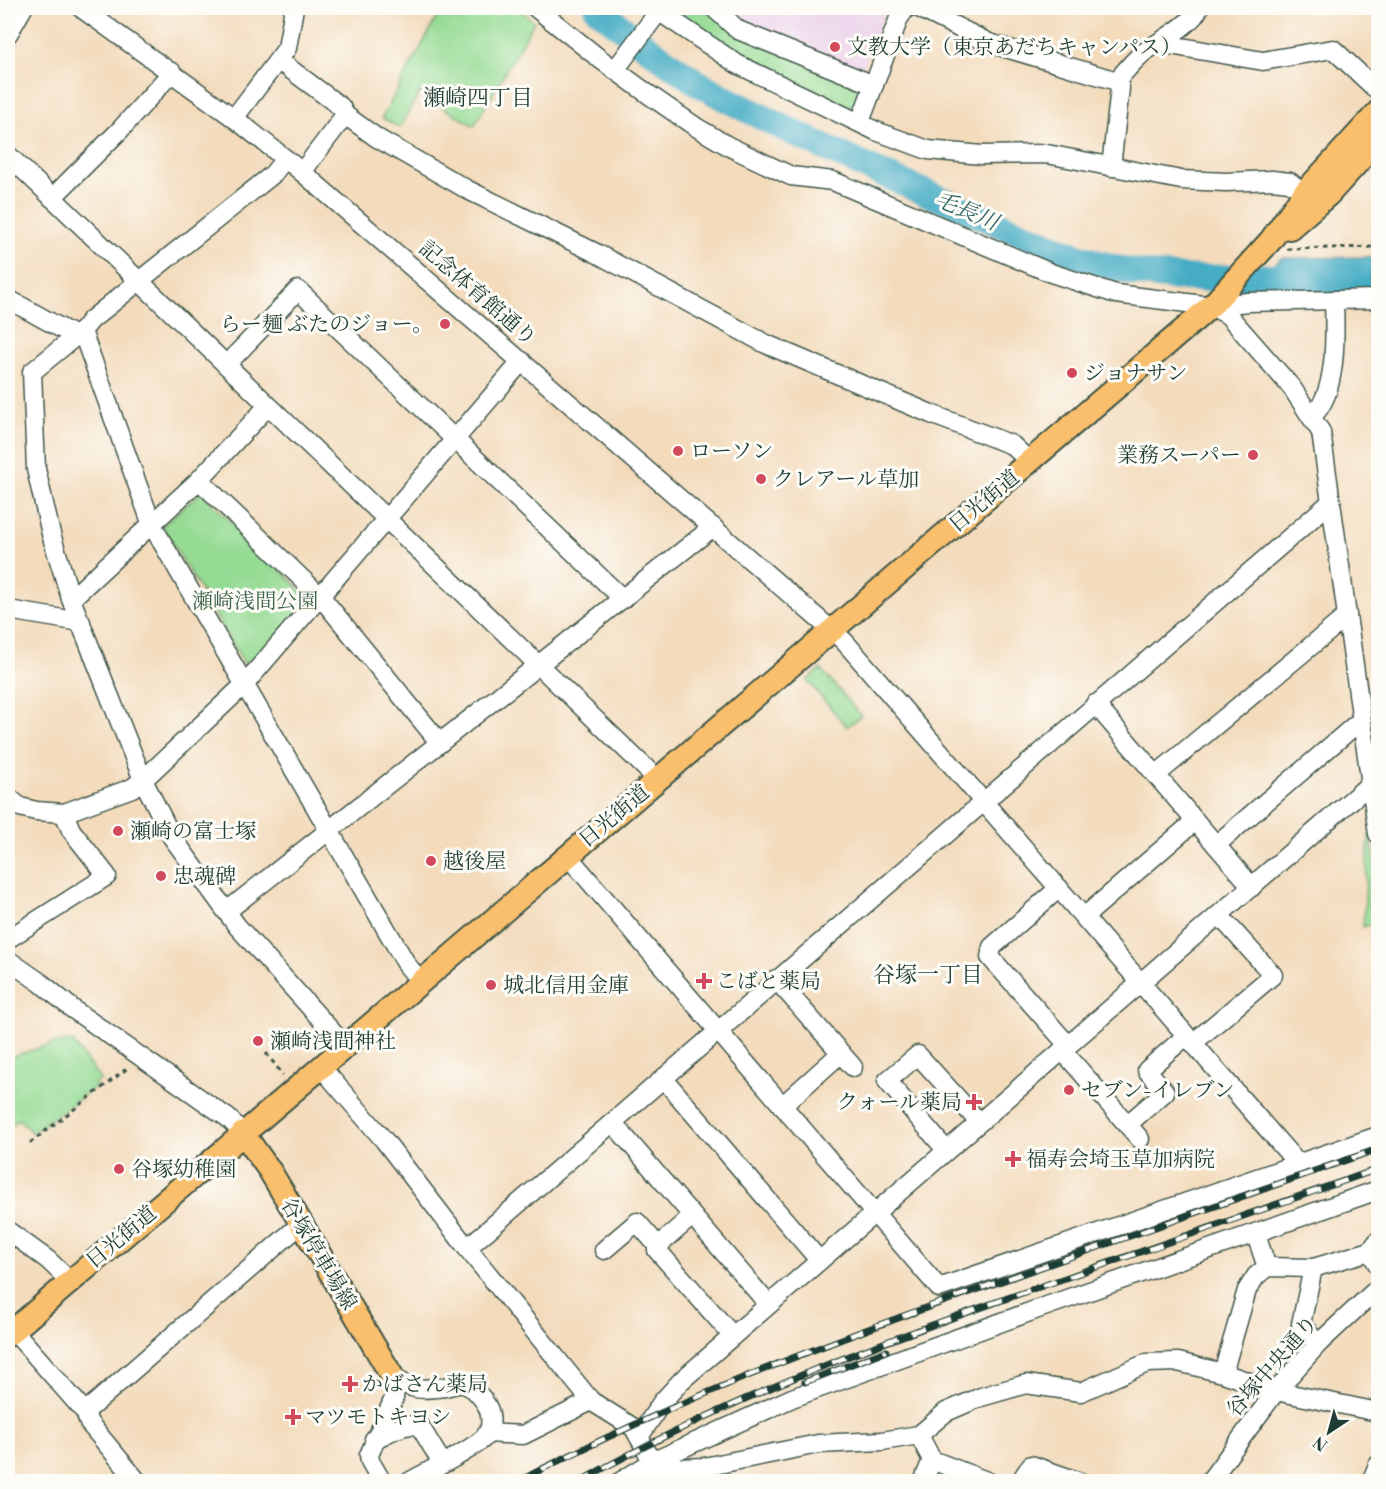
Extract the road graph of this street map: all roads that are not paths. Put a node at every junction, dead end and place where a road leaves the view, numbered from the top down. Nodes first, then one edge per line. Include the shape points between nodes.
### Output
1 (22, 8) edge
2 (81, 8) edge
3 (294, 8) edge
4 (536, 8) edge
5 (714, 8) edge
6 (906, 8) edge
7 (919, 8) edge
8 (1199, 8) edge
9 (655, 13) edge
10 (8, 34) edge
11 (1158, 43) junction
12 (278, 60) junction
13 (617, 67) junction
14 (172, 72) junction
15 (1117, 81) junction
16 (874, 85) junction
17 (1378, 91) edge
18 (1378, 112) edge
19 (345, 115) junction
20 (234, 118) junction
21 (860, 122) junction
22 (1378, 140) edge
23 (8, 155) edge
24 (285, 159) junction
25 (1111, 167) junction
26 (302, 172) junction
27 (1305, 194) junction
28 (52, 198) junction
29 (1268, 243) junction
30 (139, 281) junction
31 (8, 299) edge
32 (1378, 299) edge
33 (1334, 300) junction
34 (1215, 302) junction
35 (79, 333) junction
36 (522, 361) junction
37 (226, 365) junction
38 (268, 405) junction
39 (1312, 416) junction
40 (456, 439) junction
41 (1030, 462) junction
42 (199, 480) junction
43 (1330, 502) junction
44 (386, 518) junction
45 (152, 525) junction
46 (713, 527) junction
47 (321, 597) junction
48 (71, 599) junction
49 (623, 599) junction
50 (8, 610) edge
51 (1347, 616) junction
52 (81, 622) junction
53 (832, 629) junction
54 (538, 665) junction
55 (244, 685) junction
56 (1095, 704) junction
57 (1368, 729) edge
58 (440, 743) junction
59 (1156, 776) junction
60 (657, 778) junction
61 (143, 780) junction
62 (1371, 783) junction
63 (8, 797) edge
64 (984, 800) junction
65 (64, 813) junction
66 (1195, 821) junction
67 (330, 831) junction
68 (1378, 834) edge
69 (1216, 845) junction
70 (567, 855) junction
71 (1252, 887) junction
72 (1059, 888) junction
73 (227, 911) junction
74 (1220, 915) junction
75 (1084, 917) junction
76 (8, 939) edge
77 (8, 960) edge
78 (776, 979) junction
79 (420, 981) junction
80 (1140, 981) junction
81 (717, 1031) junction
82 (1190, 1040) junction
83 (345, 1046) junction
84 (1065, 1048) junction
85 (841, 1053) junction
86 (321, 1067) junction
87 (854, 1067) dead end
88 (663, 1078) junction
89 (782, 1106) junction
90 (979, 1122) junction
91 (613, 1123) junction
92 (1128, 1124) junction
93 (243, 1133) junction
94 (1378, 1136) edge
95 (1140, 1139) dead end
96 (946, 1150) junction
97 (1298, 1164) junction
98 (1378, 1190) edge
99 (873, 1212) junction
100 (692, 1216) junction
101 (301, 1224) junction
102 (8, 1231) edge
103 (1257, 1238) dead end
104 (658, 1246) junction
105 (467, 1248) junction
106 (604, 1250) dead end
107 (1376, 1253) edge
108 (819, 1260) junction
109 (1267, 1268) junction
110 (1313, 1268) junction
111 (70, 1281) junction
112 (1378, 1288) edge
113 (768, 1304) junction
114 (10, 1332) edge
115 (732, 1335) junction
116 (1318, 1344) junction
117 (1223, 1373) junction
118 (392, 1376) junction
119 (1276, 1391) junction
120 (591, 1401) junction
121 (85, 1412) junction
122 (1378, 1412) edge
123 (488, 1433) junction
124 (919, 1435) junction
125 (639, 1437) junction
126 (375, 1439) junction
127 (932, 1460) junction
128 (442, 1463) junction
129 (1378, 1465) edge
130 (658, 1471) edge
131 (138, 1482) edge
132 (382, 1482) edge
133 (409, 1482) edge
134 (620, 1482) edge
135 (923, 1482) edge
136 (989, 1482) edge
137 (1020, 1482) edge
138 (1080, 1482) edge
139 (1209, 1482) edge
140 (1371, 1482) edge

1 - 10 street
2 - 14 street, 記念体育館通り
3 - 12 street via 287,48
4 - 13 street
5 - 16 street via 738,30
6 - 16 street
7 - 15 street via 989,43
8 - 11 street
9 - 13 street
9 - 21 street via 736,64
11 - 15 street via 1129,65
11 - 17 street via 1263,61 1334,49
12 - 19 street via 340,106
12 - 20 street
13 - 34 street via 696,127 791,176 833,181 1026,264 1099,289 1147,299
14 - 20 street, 記念体育館通り
14 - 28 street
15 - 25 street via 1120,87
16 - 21 street
18 - 27 main road
19 - 26 street
19 - 41 street via 468,190 766,344 1012,445
20 - 24 street, 記念体育館通り
21 - 25 street via 928,150 982,155 1047,154
22 - 29 main road via 1328,195 1297,224
23 - 28 street
24 - 26 street, 記念体育館通り
24 - 30 street via 272,175
25 - 27 street via 1181,180 1290,182
26 - 36 street, 記念体育館通り
27 - 29 main road
28 - 30 street
29 - 34 main road, 日光街道
30 - 35 street
30 - 37 street
31 - 35 street
32 - 33 street
33 - 34 street
33 - 39 street via 1335,344 1329,379 1323,403
34 - 39 street
34 - 41 main road, 日光街道
35 - 45 street
35 - 48 street via 32,372 36,469
36 - 40 street
36 - 46 street, 記念体育館通り
37 - 38 street
37 - 40 street via 298,290
38 - 42 street
38 - 44 street
39 - 43 street via 1321,432
40 - 44 street
40 - 49 street
41 - 53 main road, 日光街道
42 - 45 street
42 - 47 street
43 - 51 street
43 - 56 street
44 - 47 street
44 - 54 street
45 - 48 street
45 - 55 street
46 - 49 street
46 - 53 street, 記念体育館通り
47 - 55 street
47 - 58 street
48 - 52 street
49 - 54 street
50 - 52 street
51 - 57 street
51 - 59 street
52 - 61 street
53 - 60 main road, 日光街道
53 - 64 street, 記念体育館通り
54 - 58 street
54 - 60 street
55 - 61 street
55 - 67 street
56 - 59 street
56 - 64 street
57 - 62 street
57 - 69 street
58 - 67 street
59 - 66 street
60 - 70 main road, 日光街道
61 - 65 street via 132,788
61 - 73 street via 172,837
62 - 68 street
62 - 71 street
63 - 65 street via 20,807
64 - 72 street, 記念体育館通り
64 - 78 street
65 - 76 street via 70,830 107,876
66 - 69 street
66 - 75 street
67 - 73 street
67 - 79 street
69 - 71 street
70 - 79 main road, 日光街道
70 - 81 street
71 - 74 street
72 - 75 street, 記念体育館通り
72 - 84 street via 992,947 990,957
73 - 83 street
74 - 80 street
74 - 82 street via 1273,975
75 - 80 street, 記念体育館通り
77 - 93 street via 228,1118
78 - 81 street
78 - 85 street
79 - 83 main road, 日光街道
80 - 82 street, 記念体育館通り
80 - 84 street
81 - 88 street
81 - 89 street
82 - 92 street via 1147,1070 1165,1092
82 - 97 street, 記念体育館通り
83 - 86 main road, 日光街道
84 - 90 street
84 - 92 street
85 - 87 street
85 - 89 street
86 - 93 main road, 日光街道
86 - 105 street via 384,1140
88 - 91 street
88 - 108 street
89 - 99 street
90 - 96 street
90 - 96 street via 918,1055 887,1081
91 - 100 street
91 - 105 street
92 - 95 street
93 - 101 main road, 谷塚停車場線
93 - 111 main road, 日光街道
94 - 97 street
96 - 99 street
97 - 99 street via 939,1288
98 - 130 street via 792,1398
99 - 108 street
100 - 104 street
100 - 113 street
101 - 118 main road, 谷塚停車場線
101 - 121 street
102 - 111 street
103 - 109 street
104 - 106 street via 637,1222
104 - 115 street via 657,1250
105 - 120 street
107 - 110 street
108 - 113 street
109 - 110 street
109 - 117 street via 1247,1290
110 - 116 street via 1301,1324
111 - 114 main road, 日光街道
112 - 116 street, 谷塚中央通り
113 - 115 street
114 - 121 street
115 - 125 street via 682,1380
116 - 119 street, 谷塚中央通り
117 - 119 street
117 - 124 street via 1178,1362 1147,1363 1081,1392 1026,1384 946,1412
118 - 123 street via 419,1390 462,1384 473,1389 488,1408
118 - 126 street via 394,1398
119 - 122 street
119 - 139 street, 谷塚中央通り
120 - 123 street via 523,1435
120 - 125 street via 634,1428
121 - 131 street
123 - 128 street via 477,1444
124 - 127 street
124 - 130 street via 818,1444 704,1467
125 - 130 street
126 - 128 street via 417,1425
126 - 132 street via 369,1455
127 - 135 street
127 - 136 street
128 - 133 street
129 - 140 street
130 - 134 street
137 - 138 street via 1031,1465

